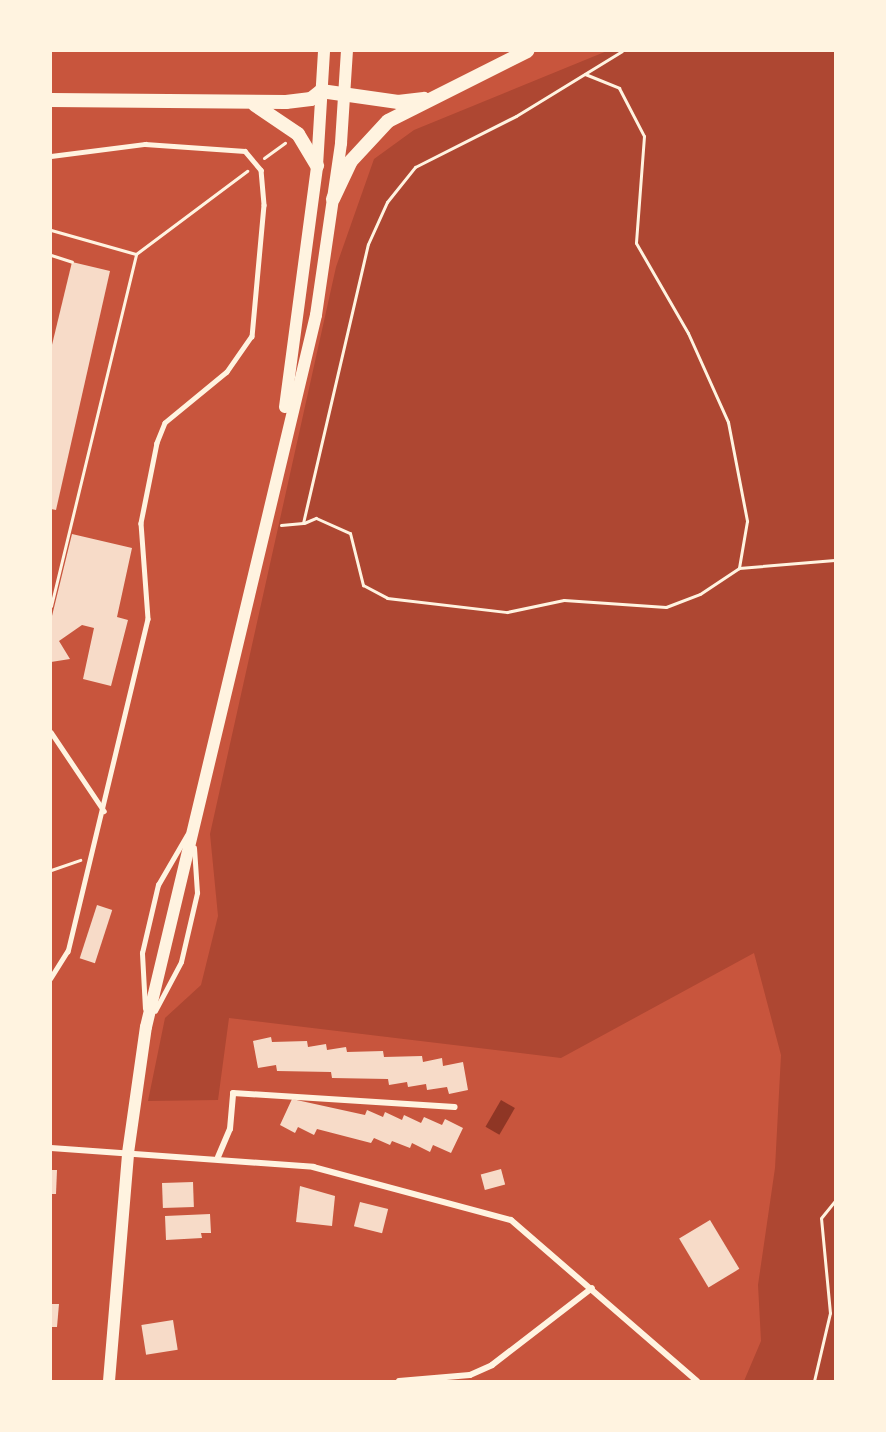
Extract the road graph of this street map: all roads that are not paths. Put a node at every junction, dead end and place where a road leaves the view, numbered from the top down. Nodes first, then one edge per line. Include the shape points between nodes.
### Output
1 (324, 51) edge
2 (347, 51) edge
3 (527, 51) edge
4 (321, 91) junction
5 (345, 92) junction
6 (424, 99) junction
7 (51, 100) edge
8 (235, 102) junction
9 (51, 156) edge
10 (317, 166) junction
11 (333, 199) junction
12 (278, 459) junction
13 (51, 732) edge
14 (53, 741) edge
15 (104, 811) junction
16 (192, 827) junction
17 (51, 978) edge
18 (146, 1027) junction
19 (455, 1107) dead end
20 (51, 1148) edge
21 (128, 1153) junction
22 (218, 1158) junction
23 (592, 1288) junction
24 (109, 1381) edge
25 (399, 1381) edge
26 (697, 1381) edge

1 - 4 main road
2 - 5 main road
3 - 6 main road
4 - 5 main road
4 - 8 main road via 302,101
4 - 10 main road
5 - 6 main road via 374,100
5 - 11 main road
6 - 11 main road via 369,138 351,160
7 - 8 main road
8 - 10 main road via 267,110 292,128
9 - 15 lane via 146,144 210,145 245,151 256,164 264,205 252,336 227,372 165,423 157,443 141,523 150,610
10 - 12 main road
11 - 12 main road via 316,315
12 - 16 main road
13 - 14 lane
14 - 15 lane
15 - 17 lane via 69,951
16 - 18 main road
16 - 18 lane via 196,893 183,951
16 - 18 lane via 158,885 142,953
18 - 21 main road
19 - 22 street via 233,1093 230,1129
20 - 21 street
21 - 22 street
21 - 24 main road
22 - 23 street via 313,1167 495,1214 524,1230
23 - 25 street via 492,1365 470,1375
23 - 26 street

